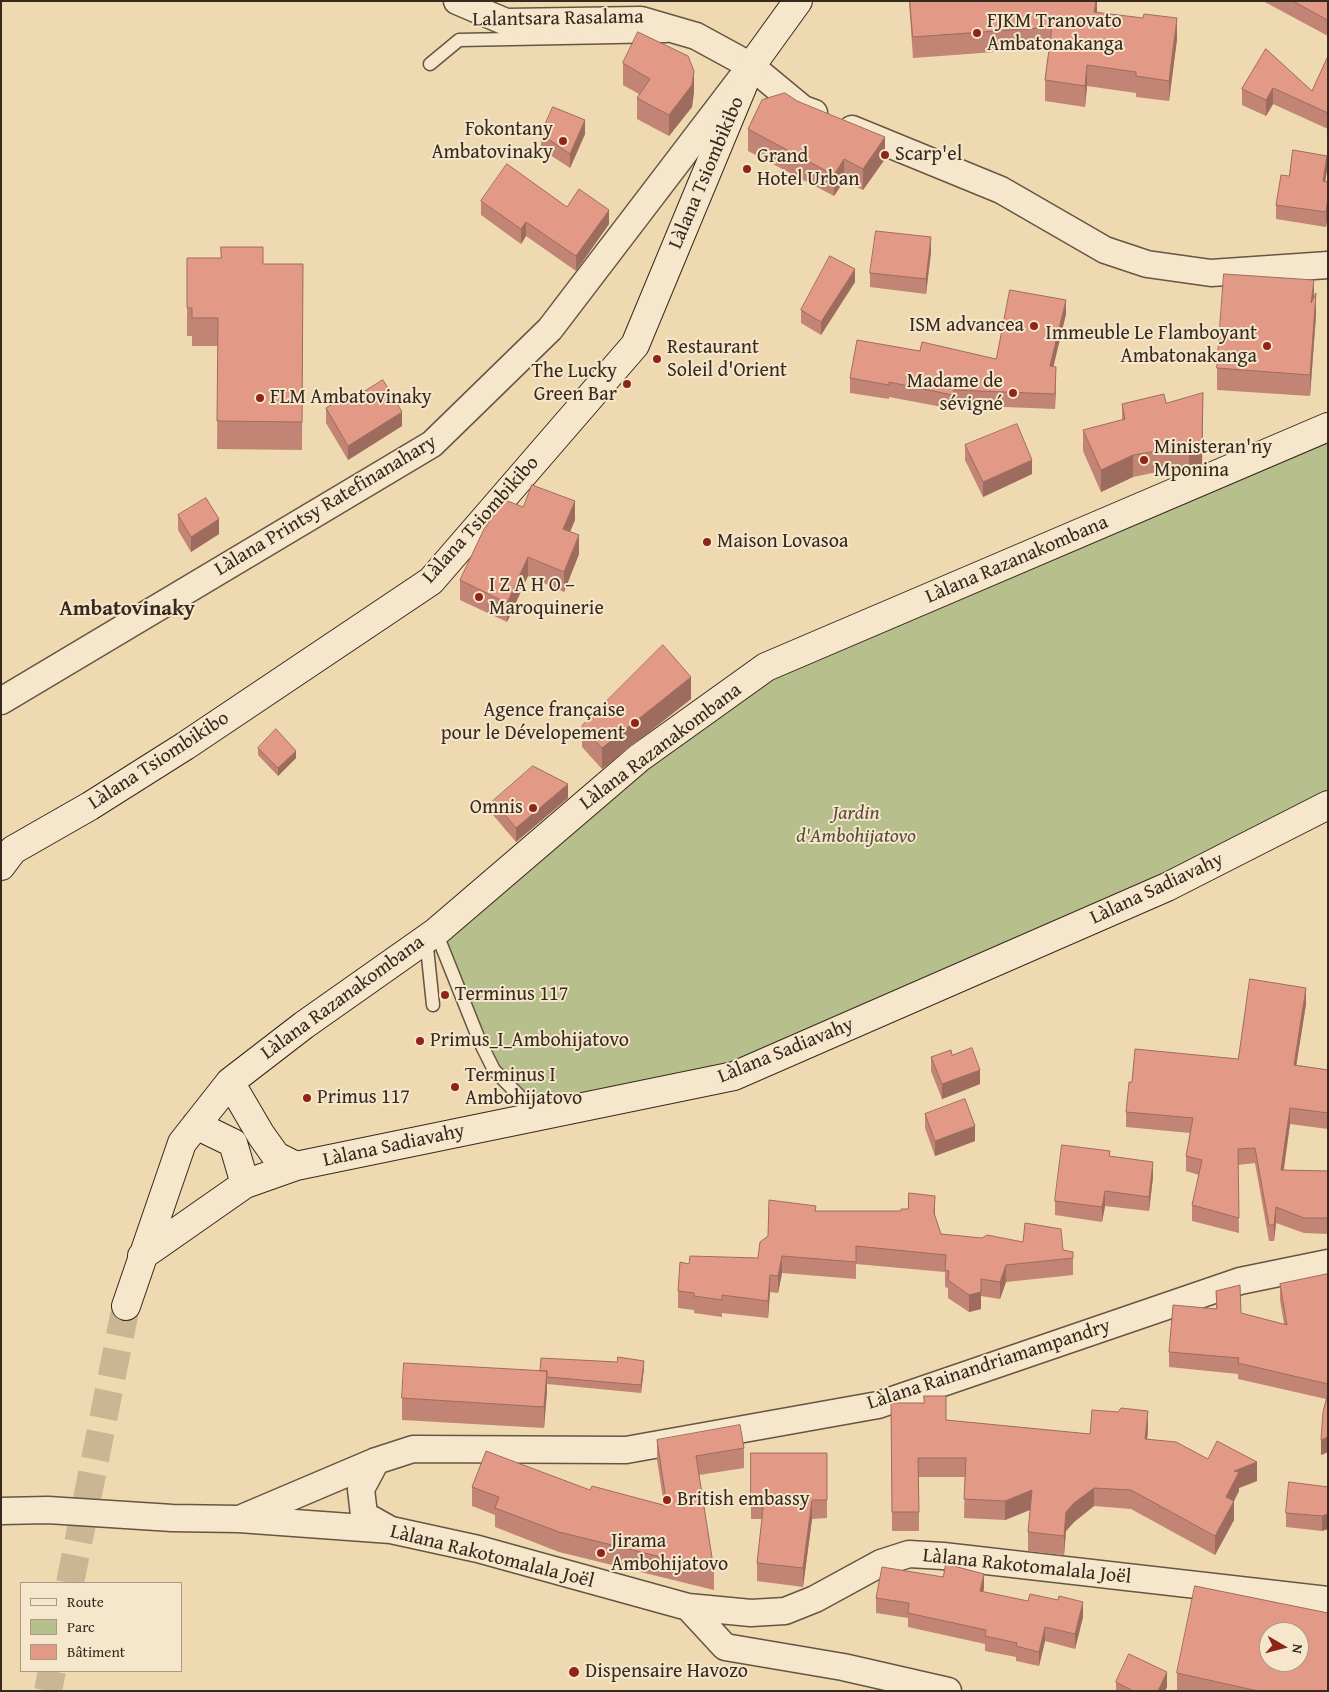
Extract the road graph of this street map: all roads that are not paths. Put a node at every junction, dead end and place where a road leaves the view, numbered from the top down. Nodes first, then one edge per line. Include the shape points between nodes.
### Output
1 (456, 1) edge
2 (798, 1) edge
3 (696, 36) junction
4 (430, 64) dead end
5 (751, 66) junction
6 (1328, 265) edge
7 (1328, 427) edge
8 (1, 701) edge
9 (1328, 805) edge
10 (1, 866) edge
11 (431, 935) junction
12 (433, 1005) dead end
13 (230, 1082) junction
14 (539, 1117) junction
15 (196, 1125) junction
16 (296, 1166) junction
17 (245, 1184) junction
18 (142, 1256) junction
19 (1328, 1263) edge
20 (126, 1306) tunnel mouth
21 (376, 1460) junction
22 (1, 1499) edge
23 (1, 1510) edge
24 (48, 1510) junction
25 (239, 1519) junction
26 (391, 1530) junction
27 (1328, 1600) edge
28 (688, 1607) junction
29 (948, 1691) edge

1 - 3 street via 506,22 641,20
2 - 5 main road, Làlana Tsiombikibo
3 - 4 lane, Lalantsara Rasalama via 459,40
3 - 5 street
5 - 6 street via 803,109 1000,190 1105,250 1147,264 1211,273
5 - 8 street, Làlana Printsy Ratefinanahary via 550,329 432,444
5 - 10 main road, Làlana Tsiombikibo via 635,345 431,581 185,746 13,850
7 - 11 main road, Làlana Razanakombana via 766,667 639,758
9 - 14 main road, Làlana Sadiavahy via 1167,888 734,1076
11 - 12 lane
11 - 13 main road, Làlana Razanakombana
11 - 14 lane via 494,1070
13 - 15 main road, Làlana Razanakombana
13 - 16 main road via 276,1156
14 - 16 main road, Làlana Sadiavahy via 501,1117
15 - 17 main road via 232,1143
15 - 18 main road, Làlana Razanakombana via 182,1144
16 - 17 main road, Làlana Sadiavahy
17 - 18 main road, Làlana Sadiavahy
18 - 20 main road, Làlana Razanakombana
19 - 21 street, Làlana Rainandriamampandry via 1240,1281 878,1405 626,1450 413,1449
21 - 25 street, Làlana Rainandriamampandry
21 - 26 street via 362,1489 364,1515
22 - 24 street
23 - 24 street
24 - 25 street, Làlana Rakotomalala Joël
25 - 26 street, Làlana Rakotomalala Joël
26 - 28 street, Làlana Rakotomalala Joël via 478,1549
27 - 28 street, Làlana Rakotomalala Joël via 908,1554 881,1563 815,1599 785,1611 751,1613
28 - 29 street via 725,1648 844,1667

